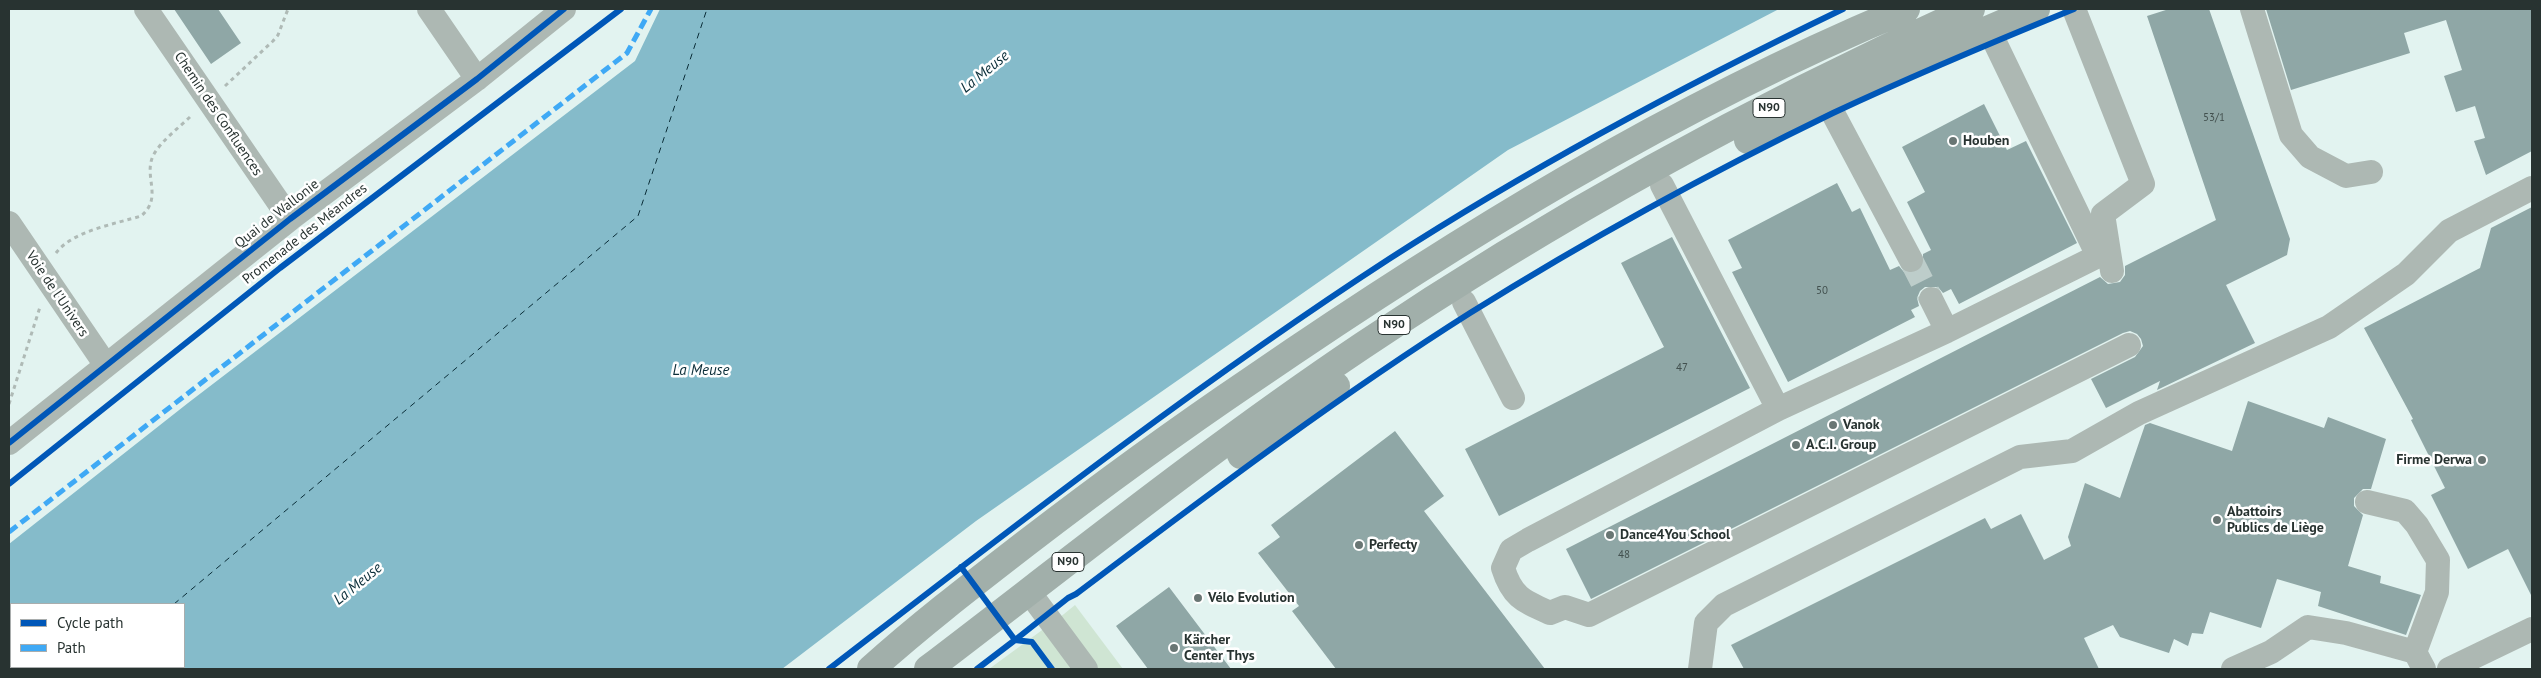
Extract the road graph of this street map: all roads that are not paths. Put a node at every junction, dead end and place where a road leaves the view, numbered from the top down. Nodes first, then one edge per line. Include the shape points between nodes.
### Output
1 (146, 9) edge
2 (429, 9) edge
3 (564, 9) edge
4 (1906, 9) edge
5 (2036, 9) edge
6 (2074, 9) edge
7 (2252, 9) edge
8 (1987, 15) edge
9 (477, 79) junction
10 (1827, 102) junction
11 (2371, 172) dead end
12 (1662, 185) junction
13 (2532, 188) edge
14 (290, 219) junction
15 (9, 223) edge
16 (1911, 260) tunnel mouth
17 (2112, 271) dead end
18 (1931, 299) tunnel mouth
19 (1464, 302) junction
20 (1947, 331) junction
21 (2129, 345) dead end
22 (105, 364) junction
23 (1513, 398) dead end
24 (1778, 409) junction
25 (1190, 422) junction
26 (9, 443) edge
27 (2367, 502) dead end
28 (1107, 533) junction
29 (1029, 592) junction
30 (2532, 630) edge
31 (2420, 661) edge
32 (871, 669) edge
33 (928, 669) edge
34 (1086, 669) edge
35 (1700, 669) edge
36 (2233, 669) edge
37 (2449, 669) edge

1 - 14 street, Chemin des Confluences
2 - 9 street
3 - 9 street, Quai de Wallonie
4 - 25 main road, N90 via 1727,92 1542,194 1403,279
5 - 8 main road
6 - 17 street via 2143,184 2103,214
7 - 11 street via 2291,135 2310,157 2346,176
8 - 10 main road
8 - 20 street via 2098,256
8 - 28 main road, N90 via 1840,72 1601,198 1477,272 1282,401
9 - 14 street, Quai de Wallonie
10 - 12 main road
10 - 16 street
12 - 19 main road
12 - 24 street
13 - 35 street via 2448,231 2406,274 2329,327 2140,413 2072,451 2020,457 1724,605 1706,623
14 - 22 street, Quai de Wallonie
15 - 22 street, Voie de l'Univers
18 - 20 street
19 - 23 street
19 - 28 main road via 1344,381 1159,512
20 - 24 street
21 - 24 street via 1589,615 1565,607 1550,613 1524,602 1509,586 1504,568 1512,550
22 - 26 street, Quai de Wallonie
25 - 29 main road via 1138,470 1026,558 1019,570
25 - 32 main road, N90 via 1132,462 919,626
27 - 31 street via 2405,511 2438,560 2437,592
28 - 29 main road, N90
29 - 33 main road, N90
29 - 34 street
30 - 37 street
31 - 36 street via 2346,633 2308,627 2271,652

